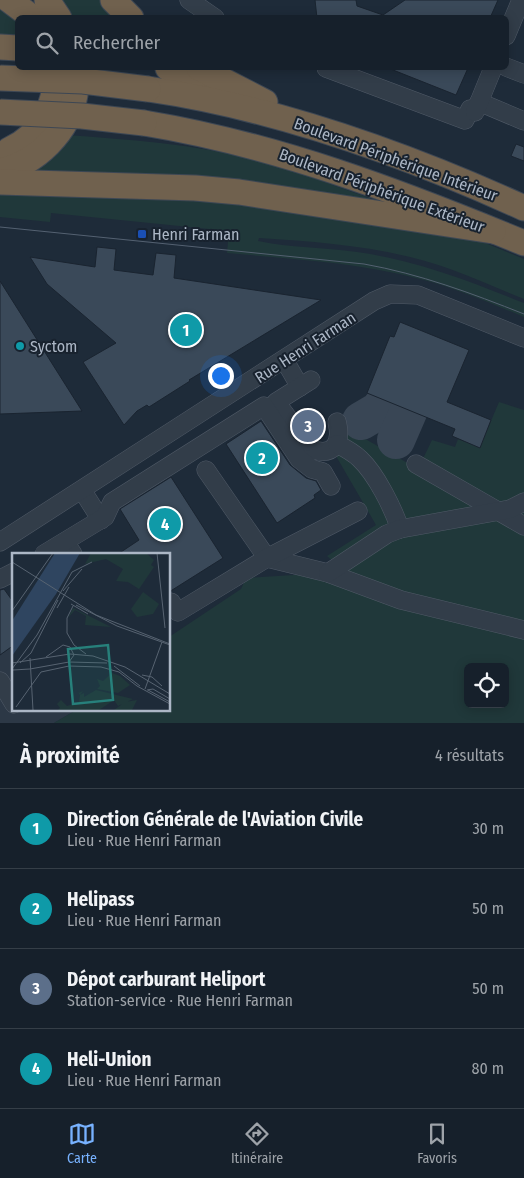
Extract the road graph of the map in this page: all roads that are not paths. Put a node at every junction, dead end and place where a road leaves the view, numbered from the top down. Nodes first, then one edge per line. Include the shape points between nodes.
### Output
1 (9, 0) edge
2 (47, 0) edge
3 (113, 0) edge
4 (190, 0) edge
5 (521, 0) edge
6 (29, 15) edge
7 (57, 15) edge
8 (128, 15) edge
9 (211, 15) edge
10 (509, 29) edge
11 (0, 47) edge
12 (15, 48) edge
13 (509, 68) edge
14 (55, 70) edge
15 (74, 70) edge
16 (187, 70) edge
17 (331, 70) edge
18 (492, 70) edge
19 (206, 72) edge
20 (524, 74) edge
21 (0, 78) edge
22 (474, 108) junction
23 (0, 112) edge
24 (524, 121) edge
25 (313, 126) junction
26 (0, 154) edge
27 (0, 171) edge
28 (0, 182) edge
29 (482, 189) junction
30 (524, 203) edge
31 (524, 208) edge
32 (493, 231) junction
33 (524, 243) edge
34 (524, 338) edge
35 (285, 361) junction
36 (337, 422) dead end
37 (336, 444) junction
38 (416, 464) dead end
39 (206, 470) dead end
40 (332, 486) dead end
41 (82, 490) junction
42 (524, 502) edge
43 (358, 511) dead end
44 (495, 511) junction
45 (101, 520) junction
46 (524, 526) edge
47 (400, 529) junction
48 (0, 542) edge
49 (69, 548) edge
50 (48, 553) edge
51 (267, 558) junction
52 (12, 573) edge
53 (328, 573) junction
54 (0, 579) edge
55 (170, 603) edge
56 (524, 630) edge
57 (0, 681) edge
58 (12, 701) edge

1 - 6 highway
2 - 7 highway
3 - 8 highway
4 - 9 street
5 - 10 street
11 - 12 highway
13 - 20 street
14 - 26 highway via 54,92 44,121 18,146
15 - 27 highway via 76,94 55,137 28,160
16 - 19 highway
17 - 22 street via 466,120
18 - 22 street
19 - 25 highway
21 - 25 highway, Boulevard Périphérique Intérieur, bridge via 83,81 148,89 222,102
22 - 24 street
23 - 32 highway, Boulevard Périphérique Extérieur, bridge via 144,123 218,137 291,156 385,188
25 - 29 highway, Boulevard Périphérique Intérieur
28 - 32 highway via 240,192
29 - 30 highway
29 - 31 highway, Boulevard Périphérique Intérieur
32 - 33 highway, Boulevard Périphérique Extérieur
34 - 35 street, Rue Henri Farman via 418,295 390,294
35 - 37 street via 306,383 276,402 312,449 328,451
35 - 41 street, Rue Henri Farman
36 - 37 street via 339,437
37 - 47 street via 352,453 369,470
38 - 44 street
39 - 51 street
40 - 45 street via 323,472 312,469 299,458 264,406 112,502
41 - 45 street
41 - 48 street, Rue Henri Farman
42 - 44 street via 510,509
43 - 51 street
44 - 46 street
44 - 47 street
45 - 49 street
47 - 53 street via 387,534
49 - 50 street
51 - 53 street
51 - 55 street via 178,612
52 - 54 street
53 - 56 street via 393,598
57 - 58 street

